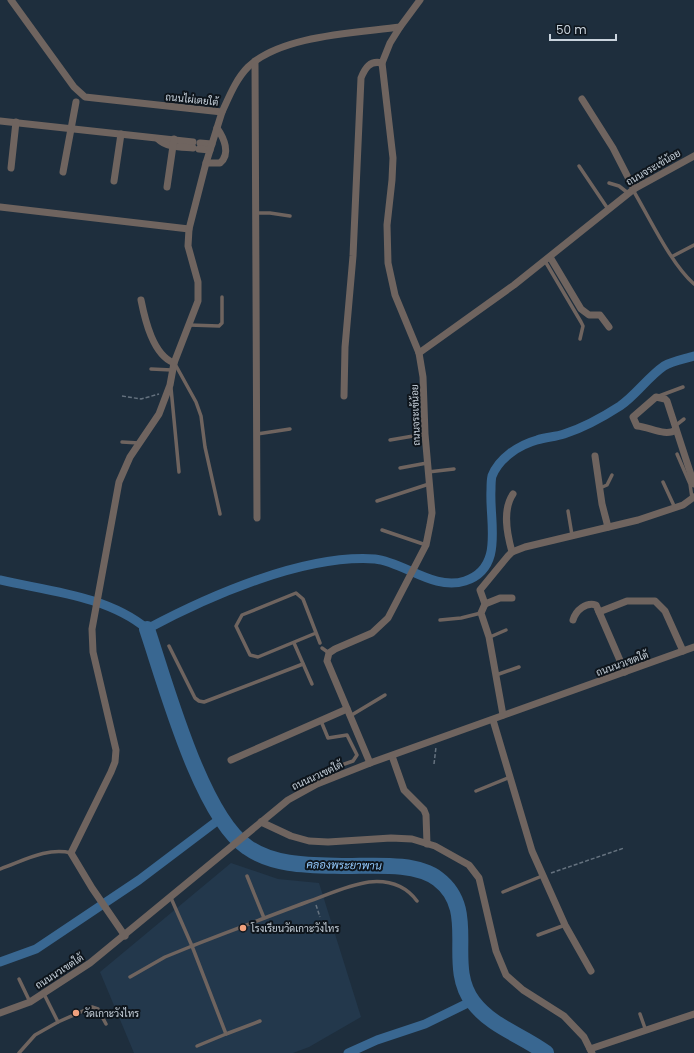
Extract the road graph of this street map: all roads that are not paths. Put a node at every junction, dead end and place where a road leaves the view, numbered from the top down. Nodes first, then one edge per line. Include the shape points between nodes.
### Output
1 (11, 0) edge
2 (420, 0) edge
3 (400, 27) junction
4 (255, 61) junction
5 (382, 63) junction
6 (582, 99) dead end
7 (76, 102) dead end
8 (222, 112) junction
9 (0, 121) edge
10 (16, 122) junction
11 (70, 128) junction
12 (217, 128) junction
13 (122, 134) junction
14 (173, 142) junction
15 (211, 147) junction
16 (694, 156) edge
17 (206, 163) junction
18 (579, 166) dead end
19 (11, 168) dead end
20 (63, 172) dead end
21 (114, 181) dead end
22 (609, 183) dead end
23 (167, 187) dead end
24 (632, 190) junction
25 (0, 207) edge
26 (608, 209) junction
27 (255, 213) junction
28 (290, 216) dead end
29 (189, 229) junction
30 (694, 245) edge
31 (672, 256) junction
32 (547, 259) junction
33 (694, 284) edge
34 (222, 297) dead end
35 (142, 300) dead end
36 (188, 325) junction
37 (609, 327) dead end
38 (580, 339) dead end
39 (419, 353) junction
40 (173, 367) junction
41 (151, 369) dead end
42 (683, 387) dead end
43 (169, 388) junction
44 (344, 396) dead end
45 (658, 397) junction
46 (684, 419) dead end
47 (676, 428) junction
48 (290, 429) dead end
49 (425, 434) junction
50 (256, 435) junction
51 (390, 440) dead end
52 (122, 442) dead end
53 (140, 443) junction
54 (677, 454) dead end
55 (595, 456) dead end
56 (427, 463) junction
57 (400, 468) dead end
58 (454, 469) dead end
59 (179, 472) dead end
60 (428, 472) junction
61 (612, 475) dead end
62 (693, 475) edge
63 (663, 482) dead end
64 (429, 484) junction
65 (694, 484) edge
66 (600, 488) junction
67 (513, 494) dead end
68 (693, 497) edge
69 (377, 501) dead end
70 (674, 508) junction
71 (568, 511) dead end
72 (220, 514) dead end
73 (257, 518) dead end
74 (608, 527) junction
75 (382, 530) dead end
76 (572, 536) junction
77 (426, 545) junction
78 (512, 552) junction
79 (512, 598) dead end
80 (485, 604) junction
81 (599, 612) junction
82 (482, 613) junction
83 (440, 620) dead end
84 (573, 620) dead end
85 (506, 630) dead end
86 (316, 633) junction
87 (488, 637) junction
88 (294, 643) junction
89 (320, 644) dead end
90 (169, 646) dead end
91 (694, 647) edge
92 (322, 648) dead end
93 (683, 651) junction
94 (329, 653) junction
95 (303, 664) junction
96 (519, 667) dead end
97 (625, 672) junction
98 (496, 675) junction
99 (312, 684) dead end
100 (385, 695) dead end
101 (349, 713) junction
102 (503, 715) junction
103 (493, 720) junction
104 (321, 722) junction
105 (392, 756) junction
106 (231, 760) dead end
107 (370, 763) junction
108 (333, 768) dead end
109 (510, 777) junction
110 (476, 792) dead end
111 (258, 825) junction
112 (427, 844) junction
113 (71, 853) junction
114 (0, 869) edge
115 (247, 876) dead end
116 (542, 876) junction
117 (503, 892) dead end
118 (171, 898) junction
119 (417, 901) dead end
120 (264, 918) junction
121 (565, 925) junction
122 (538, 935) dead end
123 (125, 936) junction
124 (192, 946) junction
125 (591, 971) dead end
126 (130, 977) dead end
127 (19, 979) dead end
128 (44, 994) junction
129 (30, 1002) junction
130 (0, 1013) edge
131 (640, 1014) dead end
132 (694, 1014) edge
133 (260, 1021) dead end
134 (58, 1022) junction
135 (106, 1024) dead end
136 (646, 1031) junction
137 (226, 1034) junction
138 (197, 1046) dead end
139 (591, 1051) edge
140 (19, 1053) edge

1 - 8 street, ถนนไผ่เตยใต้ via 74,87 85,97
2 - 3 street
3 - 4 street, ถนนไผ่เตยใต้ via 301,41
3 - 5 street
4 - 8 street, ถนนไผ่เตยใต้ via 241,76
4 - 27 street
5 - 39 street via 392,158 387,225 388,263 395,295
5 - 44 street via 370,64 364,69 361,78
6 - 24 street via 613,148
7 - 11 street
8 - 12 street
9 - 10 street
10 - 11 street
10 - 19 street
11 - 13 street
11 - 20 street
12 - 15 street
12 - 17 street via 223,136 226,153 220,163
13 - 14 street via 158,139 162,144
13 - 21 street
14 - 15 street
14 - 23 street
15 - 17 street
16 - 24 street, ถนนจระเข้น้อย
17 - 29 street
18 - 26 lane
22 - 24 lane
24 - 26 street, ถนนจระเข้น้อย
24 - 31 lane
25 - 29 street
26 - 32 street, ถนนจระเข้น้อย
27 - 28 lane
27 - 50 street
29 - 36 street via 188,246 199,293 196,310
30 - 31 lane
31 - 33 lane
32 - 37 street via 581,310 589,315 600,315
32 - 38 lane via 583,326
32 - 39 street, ถนนจระเข้น้อย
34 - 36 lane via 222,323 219,326
35 - 40 street via 146,321 158,347
36 - 40 street
39 - 49 street, ถนนจระเข้น้อย via 423,377
40 - 41 lane
40 - 43 street
40 - 72 lane via 196,402 201,416
42 - 45 lane
43 - 53 street via 159,414
43 - 59 lane
45 - 47 street via 667,401
45 - 47 street via 635,414 634,422 637,426 655,431 672,433
46 - 47 lane
47 - 62 street
48 - 50 lane
49 - 51 lane
49 - 56 street, ถนนจระเข้น้อย
50 - 73 street
52 - 53 lane
53 - 113 street via 130,457 119,482 95,610 92,641 116,750 115,762
54 - 68 lane
55 - 66 street
56 - 57 lane
56 - 60 street, ถนนจระเข้น้อย
58 - 60 lane
60 - 64 street, ถนนจระเข้น้อย
61 - 66 lane via 607,485
62 - 65 street
63 - 70 lane
64 - 69 lane
64 - 77 street, ถนนจระเข้น้อย via 432,513
66 - 74 street
67 - 78 street via 508,501 507,509 508,537
68 - 70 street
70 - 74 street
71 - 76 lane
74 - 76 street
75 - 77 lane
76 - 78 street via 525,546
77 - 94 street, ถนนจระเข้น้อย via 388,618 379,629
78 - 80 street via 481,588
79 - 80 street via 500,598
80 - 82 street
81 - 84 street via 596,605 592,604 578,609
81 - 93 street via 627,600 655,601 665,611
81 - 97 street
82 - 83 lane
82 - 87 street
85 - 87 lane
86 - 88 lane
86 - 88 lane via 303,599 296,594 242,615 238,620 236,626 240,637 250,655 254,657
86 - 89 lane
87 - 98 street
88 - 95 lane
90 - 95 lane via 195,698 204,702
91 - 93 street, ถนนนวเขตใต้
92 - 94 lane
93 - 97 street, ถนนนวเขตใต้
94 - 101 street via 327,661
95 - 99 lane
96 - 98 lane
97 - 102 street, ถนนนวเขตใต้
98 - 102 street
100 - 101 lane
101 - 104 street
101 - 107 street
102 - 103 street, ถนนนวเขตใต้
103 - 105 street, ถนนนวเขตใต้
103 - 109 street
104 - 106 street
104 - 108 lane via 328,738 347,735 357,755 353,761
105 - 107 street, ถนนนวเขตใต้
105 - 112 street via 404,790 424,810
107 - 111 street, ถนนนวเขตใต้ via 303,790
109 - 110 lane
109 - 116 street via 524,829
111 - 112 street via 308,841 390,838 412,839
111 - 118 street, ถนนนวเขตใต้
112 - 139 street via 454,855 469,865 479,878 496,951 506,975 523,990 564,1016 584,1037
113 - 114 lane via 60,850 47,852
113 - 123 street
115 - 120 lane
116 - 117 lane
116 - 121 street
118 - 123 street, ถนนนวเขตใต้
118 - 124 lane
119 - 120 lane via 401,885 368,882
120 - 124 lane
121 - 122 lane
121 - 125 street
123 - 128 street, ถนนนวเขตใต้
124 - 126 lane via 165,957
124 - 137 lane
127 - 129 lane
128 - 129 street, ถนนนวเขตใต้
128 - 134 lane
129 - 130 street, ถนนนวเขตใต้
131 - 136 lane
132 - 136 street
133 - 137 lane
134 - 135 lane via 92,1007 98,1009
134 - 140 lane via 29,1040
136 - 139 street
137 - 138 lane

